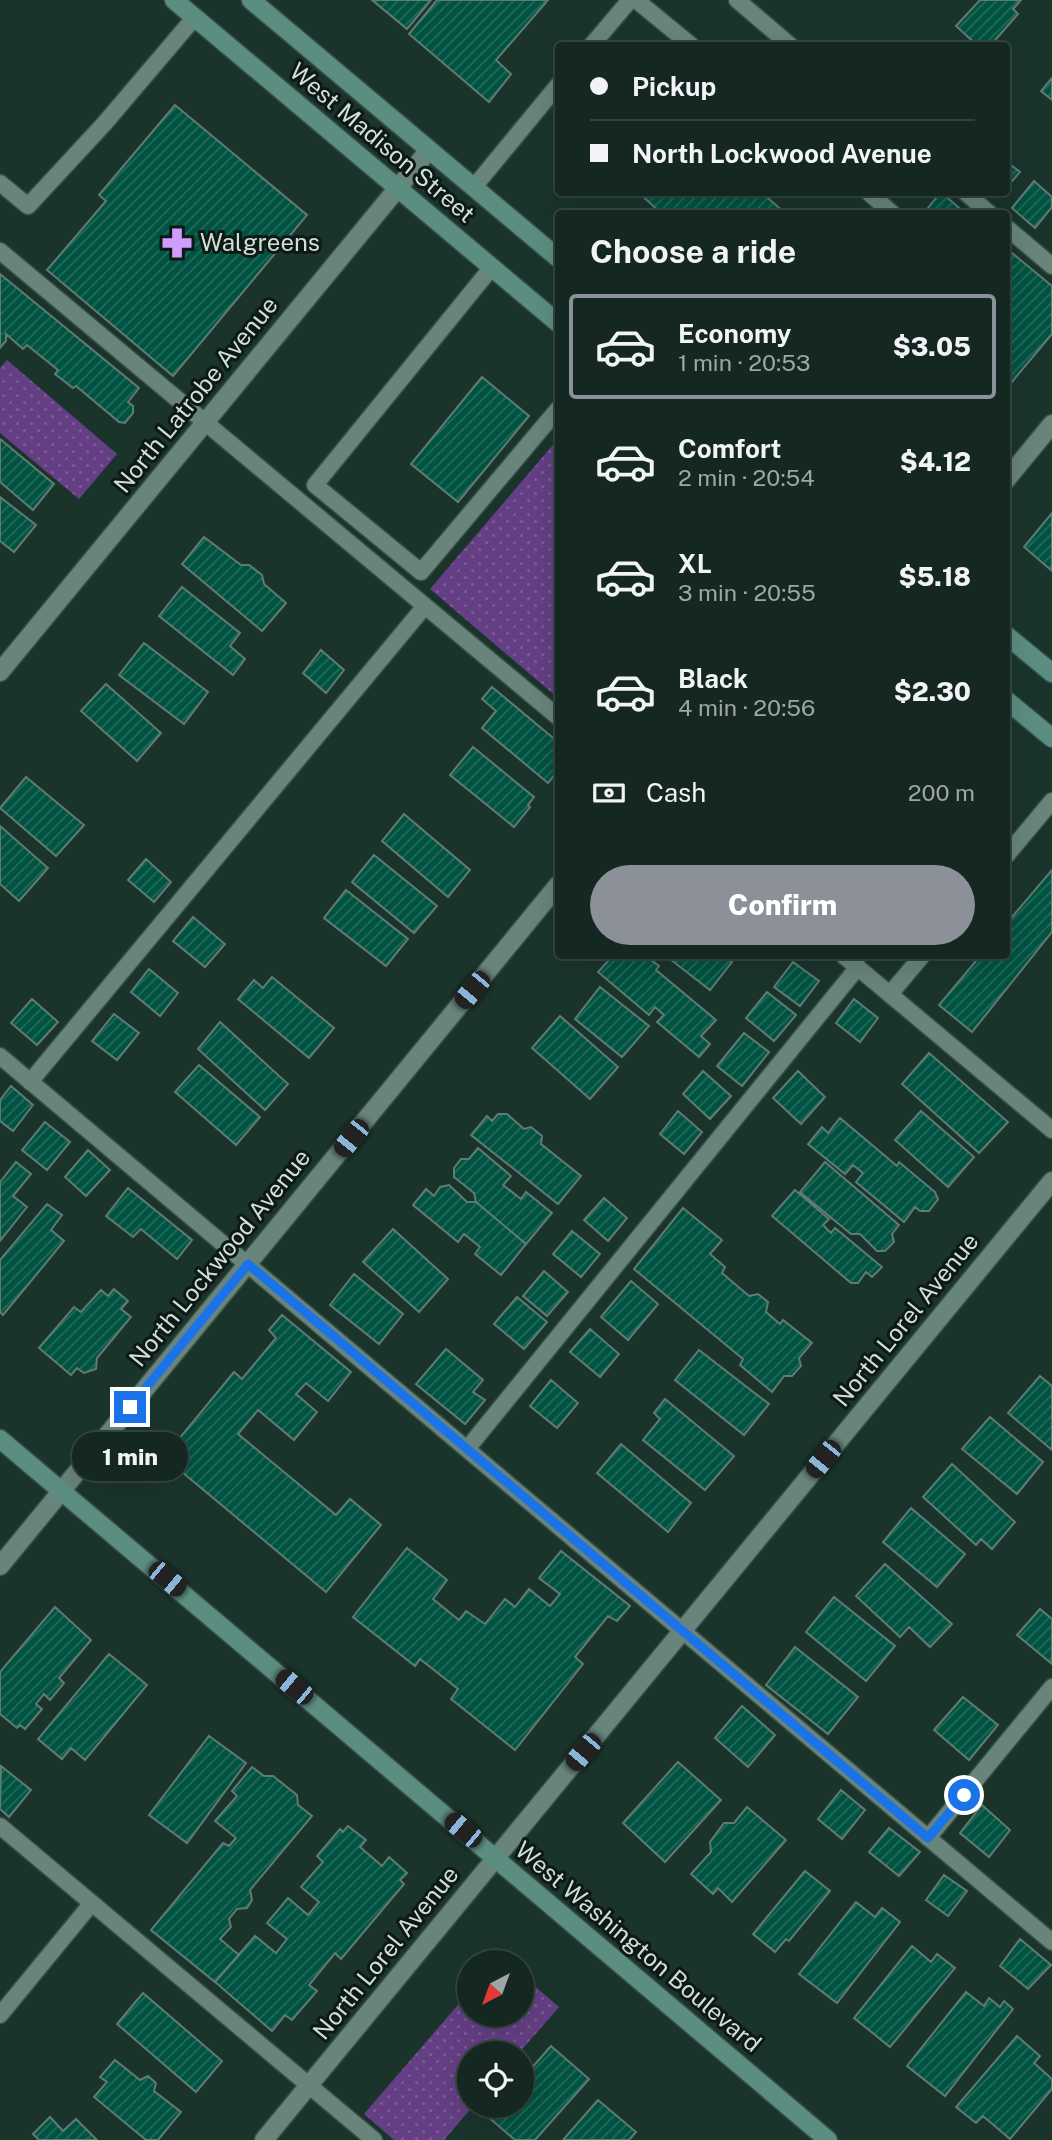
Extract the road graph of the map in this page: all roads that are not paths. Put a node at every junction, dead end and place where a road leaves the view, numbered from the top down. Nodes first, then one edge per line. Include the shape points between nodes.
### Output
1 (174, 0) edge
2 (251, 0) edge
3 (630, 0) edge
4 (636, 0) edge
5 (737, 0) edge
6 (195, 18) junction
7 (595, 42) edge
8 (687, 42) edge
9 (785, 42) edge
10 (555, 89) edge
11 (429, 150) junction
12 (0, 183) edge
13 (474, 187) junction
14 (398, 188) junction
15 (873, 196) edge
16 (970, 196) edge
17 (888, 210) edge
18 (985, 210) edge
19 (1010, 230) edge
20 (0, 251) edge
21 (555, 255) edge
22 (1052, 266) edge
23 (492, 267) junction
24 (555, 320) edge
25 (555, 413) edge
26 (205, 423) junction
27 (1052, 424) edge
28 (1010, 475) edge
29 (425, 606) junction
30 (1010, 638) edge
31 (0, 672) edge
32 (1052, 673) edge
33 (1010, 703) edge
34 (555, 714) edge
35 (1052, 738) edge
36 (1052, 801) edge
37 (1010, 851) edge
38 (555, 889) edge
39 (848, 959) edge
40 (919, 959) edge
41 (858, 967) junction
42 (890, 994) junction
43 (0, 1056) edge
44 (30, 1082) junction
45 (1052, 1129) edge
46 (1052, 1181) edge
47 (248, 1264) junction
48 (0, 1438) edge
49 (467, 1449) junction
50 (62, 1491) junction
51 (0, 1566) edge
52 (682, 1631) junction
53 (1052, 1687) edge
54 (0, 1826) edge
55 (928, 1838) junction
56 (495, 1858) junction
57 (92, 1903) junction
58 (1052, 1942) edge
59 (0, 2015) edge
60 (309, 2085) junction
61 (264, 2140) edge
62 (374, 2140) edge
63 (828, 2140) edge

1 - 6 street, West Madison Street
2 - 11 street, West Madison Street
3 - 7 lane
4 - 8 lane
5 - 9 lane
6 - 12 lane via 28,206
6 - 14 street, West Madison Street
10 - 13 lane
11 - 13 street, West Madison Street
11 - 14 street, North Latrobe Avenue
13 - 21 street, West Madison Street
14 - 23 street, West Madison Street
14 - 26 street, North Latrobe Avenue
15 - 17 lane
16 - 18 lane
19 - 22 lane
20 - 26 lane
23 - 24 street, West Madison Street
23 - 25 lane via 315,485 421,572
26 - 29 lane
26 - 31 street, North Latrobe Avenue
27 - 28 street
29 - 34 lane
29 - 44 lane
30 - 32 street
33 - 35 street
36 - 37 lane
38 - 47 street, North Lockwood Avenue
39 - 41 lane
40 - 42 lane
41 - 42 lane
41 - 49 lane
42 - 45 lane
43 - 44 lane
44 - 47 lane
46 - 52 street, North Lorel Avenue
47 - 49 lane
47 - 50 street, North Lockwood Avenue
48 - 50 street, West Washington Boulevard
49 - 52 lane
50 - 51 street, North Lockwood Avenue
50 - 56 street, West Washington Boulevard
52 - 55 lane
52 - 56 street, North Lorel Avenue
53 - 55 lane
54 - 57 lane
55 - 58 lane
56 - 60 street, North Lorel Avenue
56 - 63 street, West Washington Boulevard
57 - 59 lane
57 - 60 lane
60 - 61 street, North Lorel Avenue
60 - 62 lane

